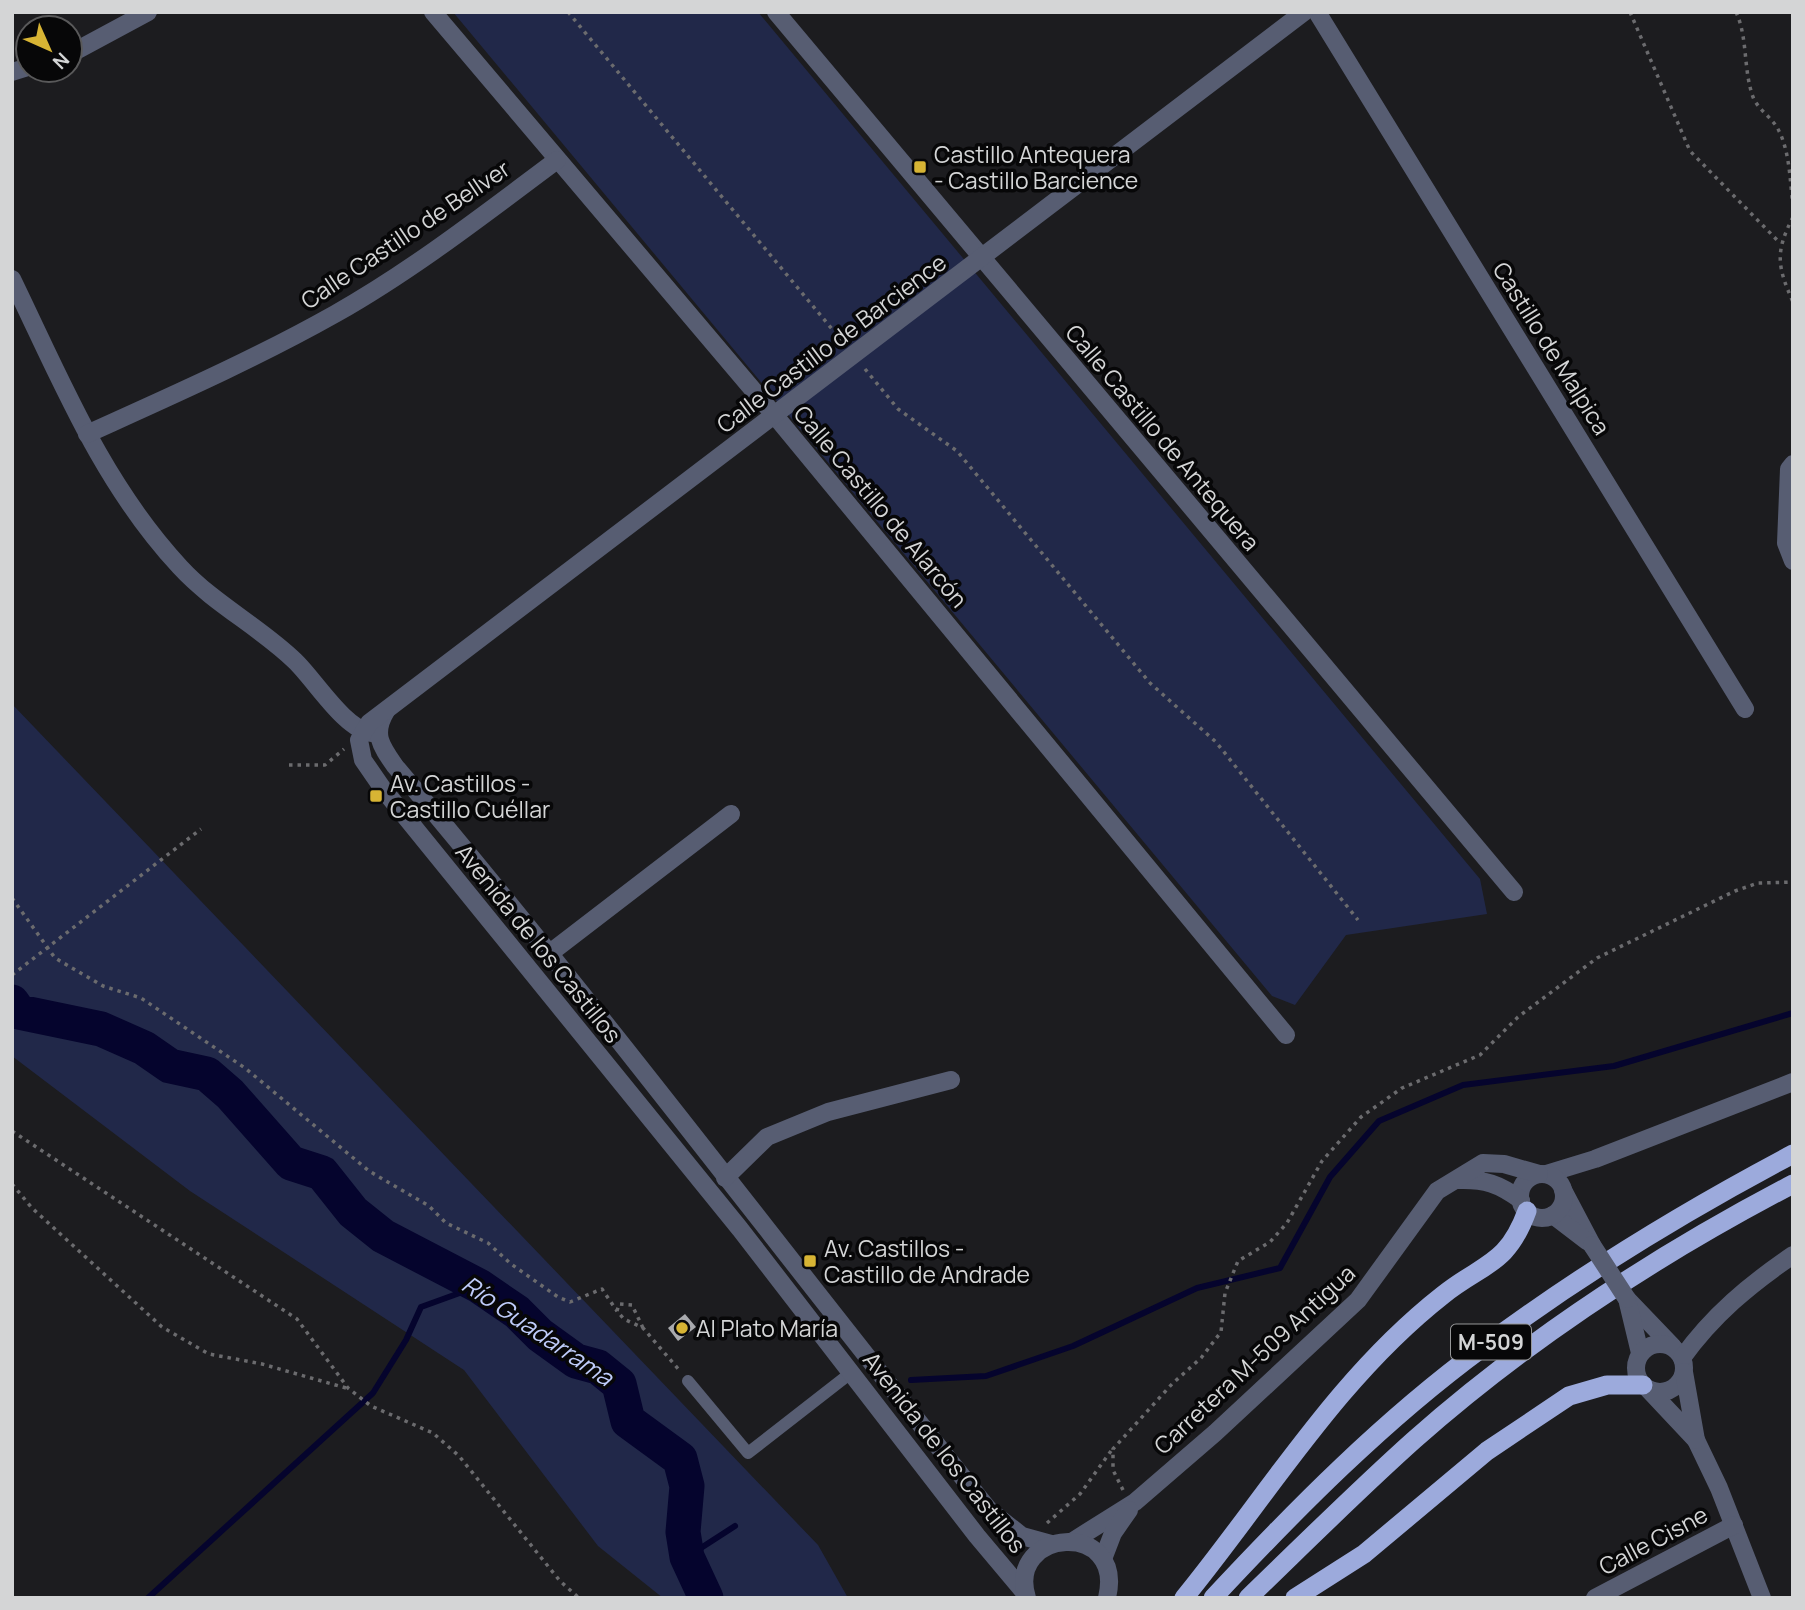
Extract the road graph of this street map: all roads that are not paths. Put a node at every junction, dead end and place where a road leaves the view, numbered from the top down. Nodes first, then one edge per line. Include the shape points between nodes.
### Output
1 (148, 12) edge
2 (433, 12) edge
3 (776, 12) edge
4 (1304, 12) edge
5 (1317, 12) edge
6 (84, 46) edge
7 (557, 160) junction
8 (981, 259) junction
9 (12, 279) edge
10 (776, 417) junction
11 (87, 434) junction
12 (1793, 464) edge
13 (1793, 561) edge
14 (1745, 709) dead end
15 (370, 732) junction
16 (731, 814) dead end
17 (1514, 892) dead end
18 (550, 953) junction
19 (1286, 1035) dead end
20 (951, 1080) dead end
21 (1793, 1082) edge
22 (1793, 1154) edge
23 (1543, 1174) junction
24 (725, 1178) junction
25 (1451, 1180) junction
26 (1793, 1184) edge
27 (1563, 1189) junction
28 (1524, 1205) junction
29 (1553, 1215) junction
30 (1592, 1245) junction
31 (1793, 1255) edge
32 (1627, 1299) junction
33 (1640, 1353) junction
34 (1680, 1359) junction
35 (852, 1372) junction
36 (688, 1381) road end
37 (1646, 1387) junction
38 (1696, 1440) junction
39 (1135, 1502) junction
40 (1734, 1525) junction
41 (1073, 1541) junction
42 (1051, 1544) junction
43 (1102, 1559) junction
44 (1025, 1596) edge
45 (1107, 1598) edge
46 (1184, 1598) edge
47 (1213, 1598) edge
48 (1248, 1598) edge
49 (1295, 1598) edge
50 (1595, 1598) edge
51 (1762, 1598) edge

1 - 6 street
2 - 7 street, Calle Castillo de Alarcón
3 - 8 street, Calle Castillo de Antequera
4 - 8 street, Calle Castillo de Barcience
5 - 14 street, Castillo de Malpica
7 - 10 street, Calle Castillo de Alarcón
7 - 11 street, Calle Castillo de Bellver via 467,227 337,313 216,377
8 - 10 street, Calle Castillo de Barcience
8 - 17 street, Calle Castillo de Antequera
9 - 11 street
10 - 15 street, Calle Castillo de Barcience via 386,711
10 - 19 street, Calle Castillo de Alarcón
11 - 15 street via 120,494 182,570 288,654 351,723
12 - 13 street via 1789,469 1786,543
15 - 18 street, Avenida de los Castillos
15 - 35 street, Avenida de los Castillos via 359,749 383,789
16 - 18 street
18 - 24 street, Avenida de los Castillos
20 - 24 street via 828,1112 767,1137
21 - 23 street via 1595,1159
22 - 47 highway, M-509 via 1671,1221 1481,1348 1329,1480
23 - 25 street, Carretera M-509 Antigua via 1483,1163
23 - 27 street via 1557,1180
23 - 28 street via 1525,1183
24 - 42 street, Avenida de los Castillos via 989,1510 1022,1536
25 - 28 street via 1500,1184
25 - 39 street, Carretera M-509 Antigua via 1416,1216 1358,1300
26 - 48 highway, M-509 via 1679,1249 1494,1375 1415,1439
27 - 29 street via 1564,1201
27 - 30 street
28 - 29 street via 1536,1217
28 - 46 highway via 1519,1234 1503,1256 1444,1293 1348,1384
29 - 30 street
30 - 32 street, bridge
31 - 34 street via 1746,1287
32 - 33 street
32 - 34 street
33 - 34 street via 1655,1343
33 - 37 street via 1636,1373
34 - 37 street via 1671,1390
34 - 38 street
35 - 36 lane via 748,1453
35 - 44 street, Avenida de los Castillos
37 - 38 street
37 - 49 highway via 1607,1385 1569,1396 1487,1451 1364,1554
38 - 40 street
39 - 41 street, Carretera M-509 Antigua
39 - 43 street, Carretera M-509 Antigua via 1113,1533
40 - 50 street, Calle Cisne
40 - 51 street
41 - 42 street
41 - 43 street
42 - 44 street via 1029,1564
43 - 45 street via 1110,1584

